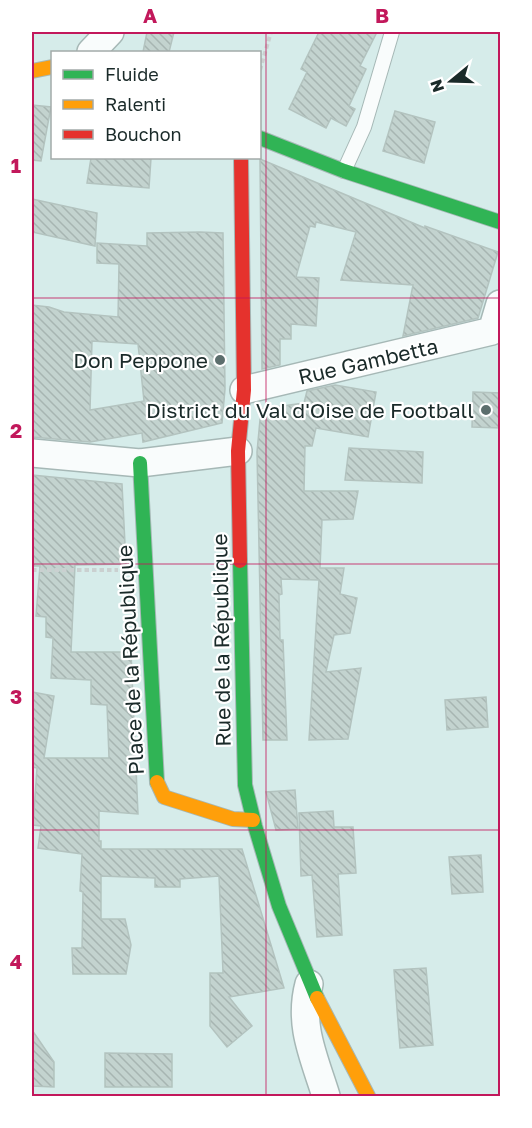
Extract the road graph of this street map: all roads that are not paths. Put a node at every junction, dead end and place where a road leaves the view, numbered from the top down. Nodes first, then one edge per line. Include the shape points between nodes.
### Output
1 (110, 32) edge
2 (392, 32) edge
3 (92, 51) edge
4 (51, 67) edge
5 (32, 71) edge
6 (261, 138) edge
7 (241, 159) edge
8 (344, 171) junction
9 (501, 222) edge
10 (501, 304) edge
11 (244, 390) junction
12 (238, 452) junction
13 (32, 453) edge
14 (140, 463) junction
15 (253, 820) junction
16 (309, 984) junction
17 (326, 1096) edge
18 (368, 1096) edge

1 - 3 street
2 - 8 lane via 364,128
4 - 5 street
6 - 8 street
7 - 11 street, Rue de la République
8 - 9 street
10 - 11 street, Rue Gambetta via 492,332
11 - 12 street, Rue de la République
12 - 14 street
12 - 15 street, Rue de la République via 245,785
13 - 14 street
14 - 15 street, Place de la République via 156,780 164,797 232,819
15 - 16 street, Rue de la République
16 - 17 street via 305,1026
16 - 18 street, Rue de la République

